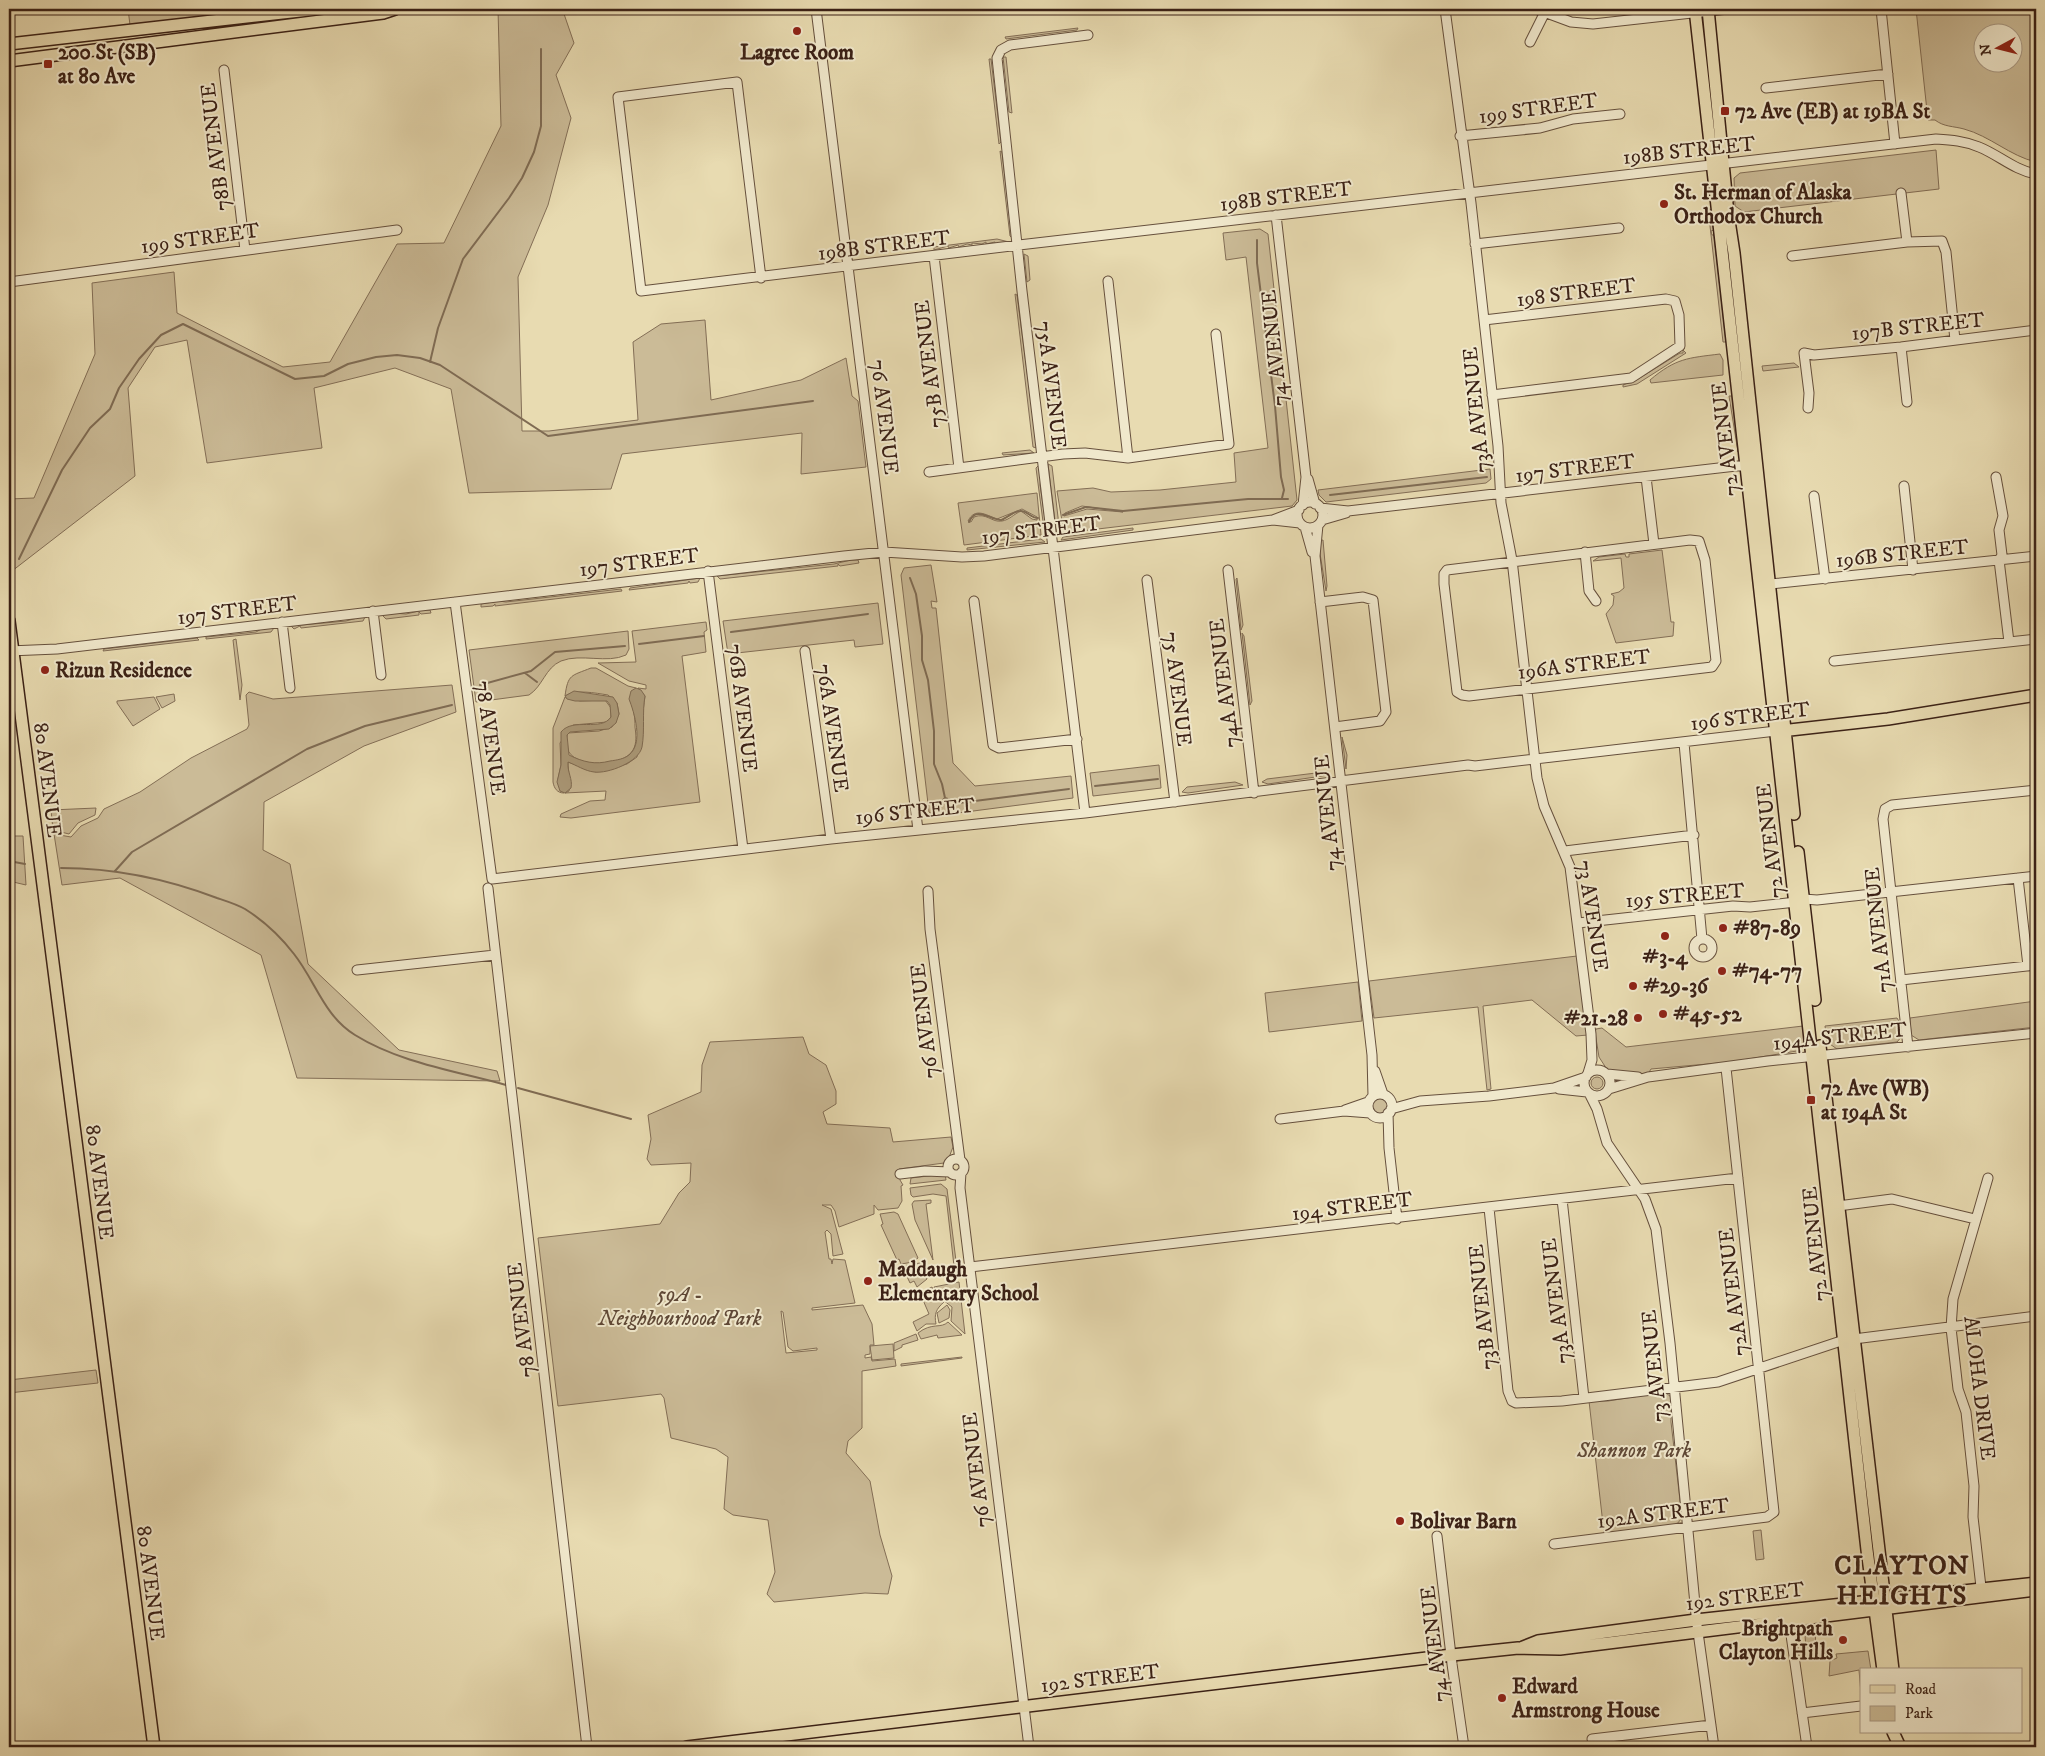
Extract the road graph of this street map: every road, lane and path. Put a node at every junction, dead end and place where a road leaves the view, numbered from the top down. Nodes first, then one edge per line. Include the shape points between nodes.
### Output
1 (318, 9) edge
2 (395, 9) edge
3 (816, 9) edge
4 (1445, 9) edge
5 (1728, 9) edge
6 (1881, 9) edge
7 (1695, 10) edge
8 (1708, 10) edge
9 (1540, 11) edge
10 (1088, 35) dead end
11 (1530, 42) dead end
12 (9, 44) edge
13 (9, 61) edge
14 (224, 70) dead end
15 (1888, 74) junction
16 (1766, 88) dead end
17 (1620, 114) dead end
18 (1460, 136) junction
19 (1895, 144) junction
20 (1718, 164) junction
21 (2036, 174) edge
22 (1469, 193) junction
23 (1901, 194) dead end
24 (1276, 215) junction
25 (1619, 228) dead end
26 (397, 230) dead end
27 (1906, 242) junction
28 (1475, 244) junction
29 (1019, 245) junction
30 (245, 250) junction
31 (934, 256) junction
32 (1792, 256) dead end
33 (849, 266) junction
34 (761, 278) junction
35 (1108, 281) dead end
36 (9, 282) edge
37 (1484, 320) junction
38 (2036, 330) edge
39 (1216, 334) dead end
40 (1955, 340) junction
41 (1901, 347) junction
42 (1492, 394) junction
43 (1907, 402) dead end
44 (1808, 408) dead end
45 (1043, 457) junction
46 (1128, 458) junction
47 (1747, 466) junction
48 (959, 468) junction
49 (929, 472) dead end
50 (1306, 477) junction
51 (1646, 477) junction
52 (1996, 477) dead end
53 (1904, 486) dead end
54 (1501, 494) junction
55 (1814, 496) dead end
56 (1318, 506) junction
57 (1301, 508) junction
58 (1348, 511) junction
59 (1753, 515) junction
60 (1273, 520) junction
61 (1320, 523) junction
62 (1764, 523) junction
63 (1303, 525) junction
64 (1654, 544) junction
65 (1053, 546) junction
66 (884, 552) junction
67 (1585, 552) junction
68 (1315, 556) junction
69 (2036, 556) edge
70 (1512, 560) junction
71 (1999, 560) junction
72 (1228, 570) dead end
73 (1912, 570) junction
74 (708, 571) junction
75 (1824, 579) junction
76 (1147, 580) dead end
77 (1771, 584) junction
78 (974, 601) dead end
79 (456, 602) junction
80 (1320, 602) junction
81 (1596, 602) dead end
82 (373, 610) junction
83 (9, 621) edge
84 (282, 622) junction
85 (2036, 640) edge
86 (2009, 642) junction
87 (10, 651) edge
88 (805, 652) dead end
89 (1834, 661) dead end
90 (381, 675) dead end
91 (290, 688) dead end
92 (1526, 688) junction
93 (2036, 695) edge
94 (1335, 727) junction
95 (1781, 730) junction
96 (1077, 739) junction
97 (1684, 743) junction
98 (1535, 760) junction
99 (1341, 781) junction
100 (2036, 790) edge
101 (1254, 793) junction
102 (1175, 802) junction
103 (1544, 806) joint
104 (1085, 813) junction
105 (918, 830) junction
106 (1694, 835) junction
107 (830, 839) junction
108 (744, 849) junction
109 (1565, 851) junction
110 (2036, 876) edge
111 (2018, 878) junction
112 (492, 879) joint
113 (488, 888) dead end
114 (928, 891) dead end
115 (1892, 892) junction
116 (1800, 901) junction
117 (1700, 910) junction
118 (1578, 923) junction
119 (1702, 939) dead end
120 (496, 955) junction
121 (2032, 966) edge
122 (357, 970) dead end
123 (1901, 980) junction
124 (2036, 1033) edge
125 (1592, 1034) junction
126 (1908, 1047) junction
127 (1817, 1057) junction
128 (1373, 1066) junction
129 (1726, 1068) junction
130 (1605, 1073) junction
131 (1587, 1075) junction
132 (1648, 1077) junction
133 (1554, 1088) junction
134 (1607, 1091) junction
135 (1588, 1092) junction
136 (1386, 1096) junction
137 (1371, 1099) junction
138 (1420, 1101) junction
139 (1344, 1111) junction
140 (1389, 1111) junction
141 (1375, 1115) junction
142 (1599, 1116) junction
143 (1280, 1119) dead end
144 (1389, 1148) junction
145 (955, 1167) junction
146 (900, 1174) dead end
147 (1738, 1178) junction
148 (1988, 1178) dead end
149 (1638, 1190) junction
150 (1562, 1199) junction
151 (1838, 1206) junction
152 (1489, 1208) junction
153 (1397, 1219) junction
154 (1976, 1220) junction
155 (970, 1267) junction
156 (2036, 1316) edge
157 (1951, 1328) junction
158 (1849, 1340) junction
159 (1760, 1368) junction
160 (1674, 1387) junction
161 (1584, 1398) junction
162 (1774, 1512) joint
163 (1687, 1527) junction
164 (1438, 1536) dead end
165 (1554, 1544) dead end
166 (2036, 1583) edge
167 (1982, 1587) junction
168 (2036, 1590) edge
169 (1879, 1605) junction
170 (1696, 1620) junction
171 (1789, 1621) junction
172 (1698, 1633) junction
173 (1518, 1648) junction
174 (1452, 1655) junction
175 (1883, 1668) edge
176 (1893, 1668) edge
177 (1023, 1706) junction
178 (1860, 1706) edge
179 (1802, 1713) junction
180 (1711, 1725) junction
181 (1894, 1734) edge
182 (1902, 1734) edge
183 (1592, 1739) dead end
184 (154, 1747) edge
185 (587, 1747) edge
186 (687, 1747) edge
187 (1029, 1747) edge
188 (1464, 1747) edge
189 (1714, 1747) edge
190 (1806, 1747) edge
191 (1900, 1747) edge

1 - 12 main road
2 - 13 main road
3 - 33 street, 76 AVENUE
4 - 18 street, 73A AVENUE
5 - 8 street
6 - 15 street
7 - 8 street
7 - 9 street via 1593,24 1571,22
7 - 20 main road, 72 AVENUE
8 - 20 main road, 72 AVENUE
9 - 11 street
10 - 29 street, 75A AVENUE via 1010,44 998,55
14 - 30 street, 78B AVENUE
15 - 16 street
15 - 19 street
17 - 18 street, 199 STREET via 1573,119 1540,128
18 - 22 street, 73A AVENUE
19 - 20 street, 198B STREET
19 - 21 street, 198B STREET via 1955,140 1979,147
20 - 22 street, 198B STREET
20 - 47 main road, 72 AVENUE
20 - 62 main road, 72 AVENUE
22 - 24 street, 198B STREET
22 - 28 street, 73A AVENUE
23 - 27 street
24 - 29 street, 198B STREET
24 - 50 street, 74 AVENUE
25 - 28 street
26 - 30 street, 199 STREET
27 - 32 street
27 - 40 street via 1942,241 1946,252
28 - 37 street, 73A AVENUE
29 - 31 street, 198B STREET
29 - 45 street, 75A AVENUE
30 - 36 street, 199 STREET
31 - 33 street, 198B STREET
31 - 48 street, 75B AVENUE
33 - 34 street, 198B STREET
33 - 66 street, 76 AVENUE
34 - 34 street, 198B STREET via 641,291 618,97 737,82
35 - 46 street
37 - 42 street, 73A AVENUE
37 - 42 street, 198 STREET via 1673,300 1678,309 1680,346 1631,378
38 - 40 street, 197B STREET
39 - 46 street via 1229,444
40 - 41 street, 197B STREET
41 - 43 street
41 - 44 street, 197B STREET via 1804,353
42 - 54 street, 73A AVENUE
45 - 46 street via 1080,453
45 - 48 street
45 - 65 street, 75A AVENUE
47 - 51 street, 197 STREET
47 - 59 main road, 72 AVENUE
47 - 62 main road via 1753,471 1758,510
48 - 49 street
50 - 56 street, 74 AVENUE
50 - 57 street, 74 AVENUE
51 - 54 street, 197 STREET
51 - 64 street
52 - 71 street via 2002,516 1999,530 2002,555
53 - 73 street
54 - 58 street, 197 STREET
54 - 70 street, 73A AVENUE
55 - 75 street
56 - 57 street, 197 STREET
56 - 58 street, 197 STREET
56 - 61 street, 74 AVENUE
57 - 60 street, 197 STREET
57 - 63 street, 74 AVENUE
58 - 61 street, 197 STREET
59 - 77 main road via 1760,538 1764,576
59 - 95 main road, 72 AVENUE
60 - 63 street, 197 STREET
60 - 65 street, 197 STREET
61 - 63 street, 197 STREET via 1312,528
61 - 68 street, 74 AVENUE
62 - 77 main road, 72 AVENUE
63 - 68 street, 74 AVENUE
64 - 67 street
64 - 92 street, 196A STREET via 1699,541 1705,560 1716,661 1713,666
65 - 66 street, 197 STREET via 962,557
65 - 96 street, 75A AVENUE
66 - 74 street, 197 STREET
66 - 105 street, 76 AVENUE
67 - 70 street
67 - 81 street via 1589,591
68 - 80 street, 74 AVENUE
69 - 71 street, 196B STREET
70 - 92 street, 73A AVENUE
70 - 92 street, 196A STREET via 1445,571 1446,609 1459,694 1469,696
71 - 73 street, 196B STREET
71 - 86 street
72 - 101 street, 74A AVENUE
73 - 75 street, 196B STREET
74 - 79 street, 197 STREET
74 - 108 street, 76B AVENUE
75 - 77 street, 196B STREET
76 - 102 street, 75 AVENUE
77 - 95 main road, 72 AVENUE
78 - 96 street via 994,747
79 - 82 street, 197 STREET
79 - 112 street, 78 AVENUE
80 - 94 street, 74 AVENUE
80 - 94 street via 1362,597 1373,600 1386,712 1380,721
82 - 84 street, 197 STREET
82 - 90 street
83 - 87 main road, 80 AVENUE
84 - 87 street, 197 STREET via 57,649
84 - 91 street
85 - 86 street
86 - 89 street
87 - 184 main road, 80 AVENUE
88 - 107 street, 76A AVENUE
92 - 98 street, 73A AVENUE
93 - 95 main road, 196 STREET via 1888,719
94 - 99 street, 74 AVENUE
95 - 97 street, 196 STREET
95 - 116 main road, 72 AVENUE
95 - 116 main road, 72 AVENUE via 1789,838
96 - 104 street, 75A AVENUE
97 - 98 street, 196 STREET
97 - 106 street
98 - 99 street, 196 STREET via 1468,764
98 - 103 street, 73A AVENUE
99 - 101 street, 196 STREET
99 - 128 street, 74 AVENUE
100 - 115 street, 71A AVENUE via 1892,805 1886,809 1883,819
101 - 102 street, 196 STREET
102 - 104 street, 196 STREET
103 - 109 street, 73 AVENUE
104 - 105 street, 196 STREET
105 - 107 street, 196 STREET
106 - 109 street
106 - 117 street
107 - 108 street, 196 STREET
108 - 112 street, 196 STREET
109 - 118 street, 73 AVENUE
110 - 111 street, 195 STREET
111 - 115 street, 195 STREET
111 - 121 street
113 - 120 street, 78 AVENUE
114 - 145 street, 76 AVENUE via 957,1147
115 - 116 street, 195 STREET
115 - 123 street, 71A AVENUE
116 - 117 street, 195 STREET
116 - 127 main road, 72 AVENUE
117 - 118 street, 195 STREET
117 - 119 street
118 - 125 street, 73 AVENUE
120 - 122 street
120 - 185 street, 78 AVENUE
121 - 123 street
123 - 126 street, 71A AVENUE
124 - 126 street, 194A STREET
125 - 130 street, 73 AVENUE via 1597,1059
125 - 131 street, 73 AVENUE via 1592,1060
126 - 127 street, 194A STREET
127 - 129 street, 194A STREET
127 - 151 main road, 72 AVENUE
127 - 158 main road, 72 AVENUE via 1835,1258 1842,1274
128 - 136 street, 74 AVENUE
128 - 137 street, 74 AVENUE
129 - 132 street, 194A STREET
129 - 147 street, 72A AVENUE
130 - 131 street via 1596,1070
130 - 132 street, 194A STREET
130 - 134 street via 1610,1081
131 - 133 street
131 - 135 street via 1584,1084
132 - 134 street, 194A STREET
133 - 135 street
133 - 138 street
134 - 135 street via 1600,1096
134 - 142 street
135 - 142 street, 73 AVENUE
136 - 137 street
136 - 138 street
136 - 140 street, 74 AVENUE
137 - 139 street
137 - 141 street, 74 AVENUE
138 - 140 street
139 - 141 street
139 - 143 street
140 - 141 street
140 - 144 street
141 - 144 street
142 - 149 street, 73 AVENUE via 1606,1143
144 - 153 street
145 - 146 street
145 - 155 street, 76 AVENUE
147 - 149 street, 194 STREET
147 - 159 street, 72A AVENUE
148 - 154 street, ALOHA DRIVE
149 - 150 street, 194 STREET
149 - 160 street, 73 AVENUE via 1645,1199 1656,1229
150 - 152 street, 194 STREET
150 - 161 street, 73A AVENUE
151 - 154 street via 1892,1199
151 - 158 main road, 72 AVENUE
152 - 153 street, 194 STREET
152 - 161 street, 73B AVENUE via 1508,1391 1512,1401 1519,1404
153 - 155 street, 194 STREET
154 - 157 street, ALOHA DRIVE via 1953,1299
155 - 177 street, 76 AVENUE
156 - 157 street
157 - 158 street
157 - 167 street, ALOHA DRIVE via 1958,1390 1966,1412 1974,1486 1973,1517
158 - 159 street
158 - 169 main road, 72 AVENUE
158 - 169 main road, 72 AVENUE via 1864,1433
159 - 160 street via 1718,1382
159 - 162 street, 72A AVENUE
160 - 161 street
160 - 163 street, 73 AVENUE
162 - 163 street, 192A STREET via 1767,1517
163 - 165 street, 192A STREET
163 - 170 street, 73 AVENUE
164 - 174 street, 74 AVENUE
166 - 167 main road, 192 STREET
167 - 169 main road, 192 STREET
168 - 169 main road, 192 STREET
169 - 170 main road, 192 STREET
169 - 171 main road, 192 STREET
169 - 175 main road, 72 AVENUE
169 - 176 main road, 72 AVENUE
170 - 172 street, 73 AVENUE
170 - 173 main road, 192 STREET via 1538,1641
171 - 172 main road, 192 STREET
171 - 179 street
172 - 173 main road, 192 STREET via 1560,1649
172 - 180 street, 73 AVENUE
173 - 174 main road, 192 STREET
174 - 177 main road, 192 STREET
174 - 188 street, 74 AVENUE
177 - 186 main road, 192 STREET
177 - 187 street, 76 AVENUE
178 - 179 street
179 - 190 street
180 - 183 street
180 - 189 street, 73 AVENUE
181 - 191 main road
182 - 191 main road

